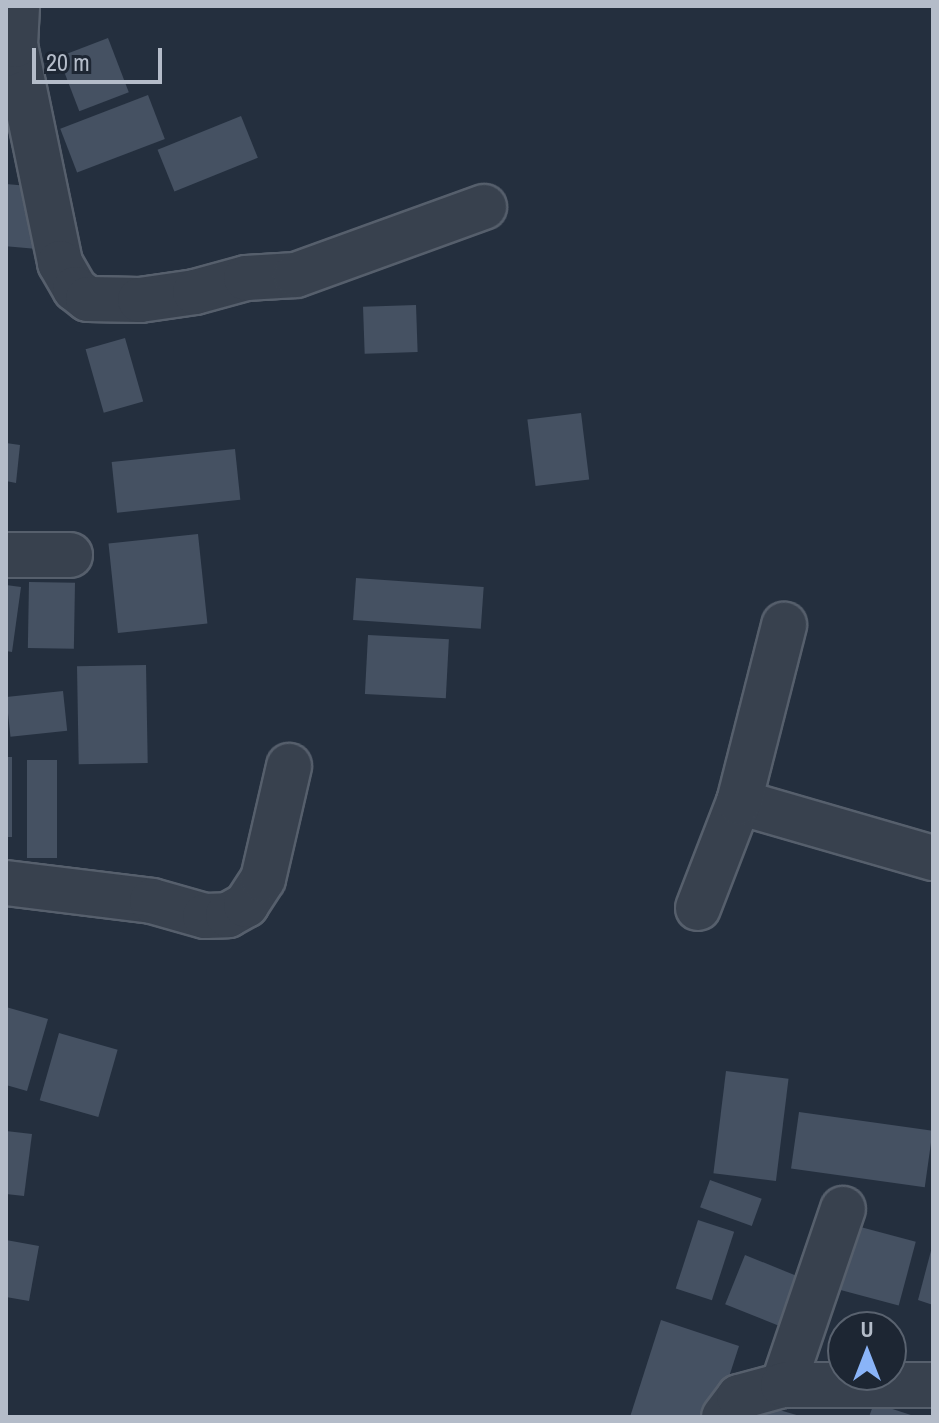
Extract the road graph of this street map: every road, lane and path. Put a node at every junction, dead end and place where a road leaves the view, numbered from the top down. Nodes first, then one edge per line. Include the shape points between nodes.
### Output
1 (15, 24) edge
2 (484, 207) dead end
3 (6, 555) edge
4 (70, 555) dead end
5 (784, 625) dead end
6 (289, 766) dead end
7 (739, 802) junction
8 (933, 858) edge
9 (6, 883) edge
10 (698, 908) dead end
11 (843, 1209) dead end
12 (783, 1385) junction
13 (933, 1385) edge
14 (724, 1417) edge

1 - 2 street via 60,263 75,289 88,299 140,300 246,278 296,275
3 - 4 street
5 - 7 street
6 - 9 street via 263,879 246,905 228,915 205,916 152,901
7 - 8 street
7 - 10 street
11 - 12 street
12 - 13 street
12 - 14 street via 739,1397

